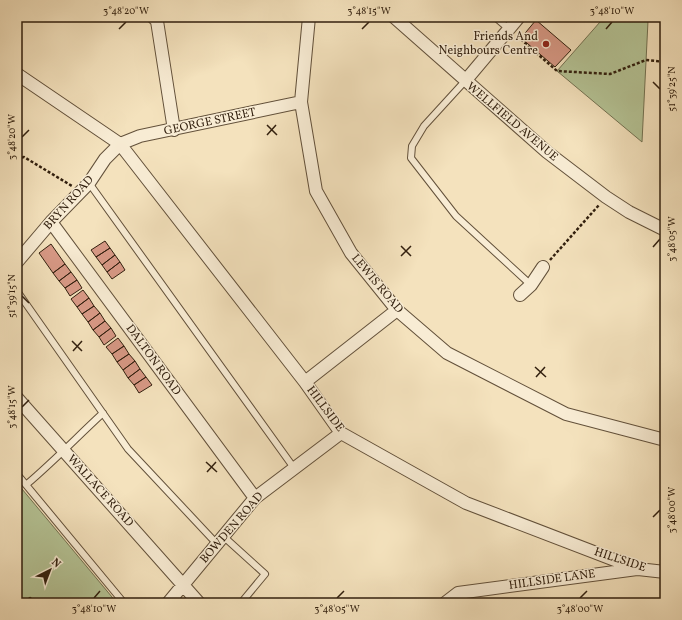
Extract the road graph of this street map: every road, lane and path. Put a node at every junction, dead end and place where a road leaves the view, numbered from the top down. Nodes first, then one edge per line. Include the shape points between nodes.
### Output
1 (153, 17) edge
2 (309, 17) edge
3 (394, 17) edge
4 (495, 17) edge
5 (519, 17) edge
6 (509, 29) junction
7 (665, 62) edge
8 (17, 74) edge
9 (466, 80) junction
10 (302, 102) junction
11 (174, 130) junction
12 (120, 144) junction
13 (17, 159) edge
14 (85, 187) junction
15 (593, 211) dead end
16 (51, 222) junction
17 (665, 230) edge
18 (17, 262) edge
19 (543, 267) joint
20 (531, 285) junction
21 (17, 290) edge
22 (520, 295) dead end
23 (397, 310) junction
24 (305, 382) junction
25 (17, 398) edge
26 (103, 413) junction
27 (342, 433) junction
28 (665, 440) edge
29 (63, 450) junction
30 (294, 468) junction
31 (17, 474) edge
32 (26, 484) junction
33 (255, 498) junction
34 (220, 540) junction
35 (638, 569) junction
36 (665, 572) edge
37 (183, 585) junction
38 (20, 603) edge
39 (36, 603) edge
40 (124, 603) edge
41 (168, 603) edge
42 (199, 603) edge
43 (241, 603) edge
44 (445, 603) edge

1 - 11 street via 157,21
2 - 10 street, LEWIS ROAD
3 - 9 street
4 - 6 lane
5 - 6 street
6 - 7 path via 557,71 610,74 646,60
6 - 9 street
8 - 12 street, HILLSIDE
9 - 17 street, WELLFIELD AVENUE via 548,152 606,197
9 - 20 lane, WELLFIELD AVENUE via 424,126 412,146 411,158 456,216
10 - 11 street, GEORGE STREET
10 - 23 street, LEWIS ROAD via 316,191 351,253
11 - 12 street, GEORGE STREET via 140,136
12 - 14 street, BRYN ROAD via 105,159
12 - 24 street, HILLSIDE
13 - 14 path via 24,157
14 - 16 street, BRYN ROAD
14 - 30 lane
15 - 19 path
16 - 18 street, BRYN ROAD
16 - 33 street, DALTON ROAD
19 - 20 street
20 - 22 street
21 - 26 lane
23 - 24 street
23 - 28 street, LEWIS ROAD via 447,353 566,414
24 - 27 street, HILLSIDE
25 - 29 street, WALLACE ROAD
26 - 29 lane
26 - 34 lane via 128,449
27 - 30 street, BOWDEN ROAD
27 - 35 street, HILLSIDE via 466,503
29 - 32 lane via 57,459
29 - 37 street, WALLACE ROAD
30 - 33 street, BOWDEN ROAD
31 - 32 lane
32 - 40 lane
33 - 34 street, BOWDEN ROAD
34 - 37 street, BOWDEN ROAD
34 - 43 lane via 265,574
35 - 36 street, HILLSIDE
35 - 44 street, HILLSIDE LANE via 458,593
37 - 41 street, BOWDEN ROAD
37 - 42 street, WALLACE ROAD
38 - 39 path via 30,598

